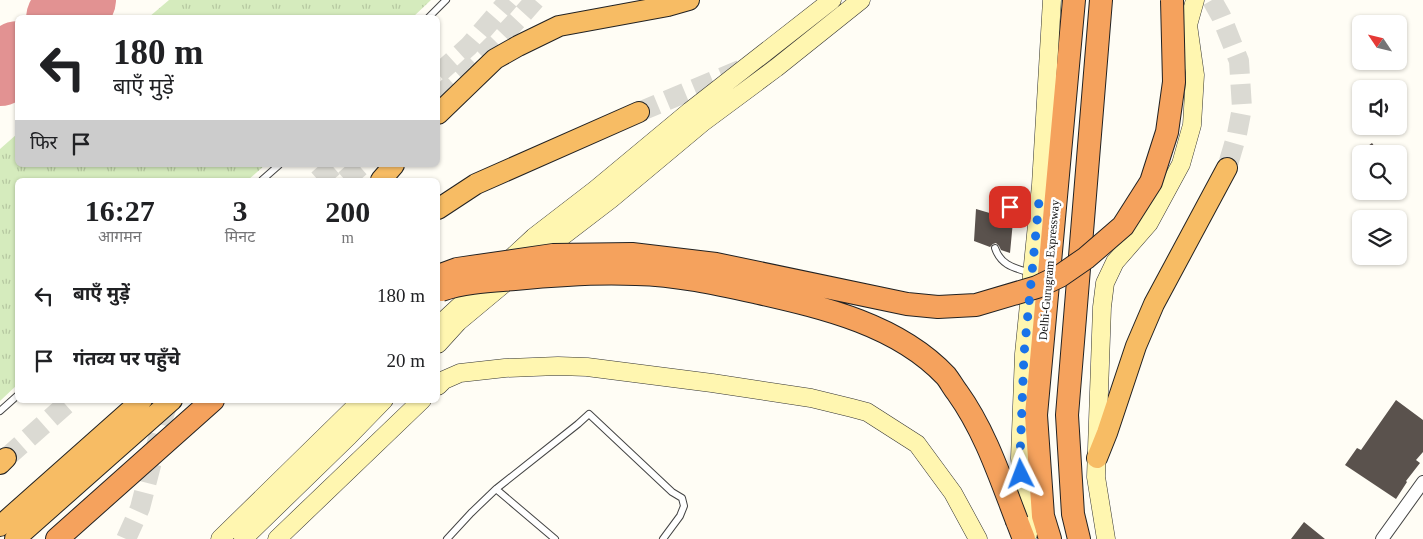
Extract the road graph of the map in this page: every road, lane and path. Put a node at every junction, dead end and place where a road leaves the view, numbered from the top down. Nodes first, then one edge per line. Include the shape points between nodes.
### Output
1 (446, 0) edge
2 (690, 0) edge
3 (832, 0) edge
4 (862, 0) edge
5 (1052, 0) edge
6 (1074, 0) edge
7 (1101, 0) edge
8 (1172, 0) edge
9 (1195, 0) edge
10 (431, 15) edge
11 (440, 112) edge
12 (639, 112) tunnel mouth
13 (277, 167) edge
14 (392, 167) edge
15 (1228, 168) tunnel mouth
16 (264, 178) edge
17 (383, 178) edge
18 (1048, 195) junction
19 (440, 208) edge
20 (998, 216) dead end
21 (995, 248) dead end
22 (1032, 274) junction
23 (440, 275) edge
24 (440, 291) edge
25 (440, 324) edge
26 (440, 342) edge
27 (440, 384) edge
28 (15, 398) edge
29 (139, 403) edge
30 (169, 403) edge
31 (210, 403) edge
32 (359, 403) edge
33 (381, 403) edge
34 (419, 403) edge
35 (0, 410) edge
36 (1097, 458) junction
37 (1423, 482) edge
38 (496, 490) junction
39 (0, 526) edge
40 (1023, 533) edge
41 (15, 539) edge
42 (56, 539) edge
43 (220, 539) edge
44 (242, 539) edge
45 (278, 539) edge
46 (447, 539) edge
47 (555, 539) edge
48 (663, 539) edge
49 (978, 539) edge
50 (1050, 539) edge
51 (1079, 539) edge
52 (1106, 539) edge
53 (1382, 539) edge

1 - 10 lane
2 - 11 highway via 559,26 495,59
3 - 25 main road via 534,237
4 - 26 main road via 546,249 458,322
5 - 18 main road
6 - 18 highway, Delhi-Gurugram Expressway
7 - 51 highway via 1066,415 1073,514
8 - 23 highway, bridge via 1174,82 1167,132 1151,182 1122,226 1086,258 1037,287 976,305 931,306 883,300 716,264 632,254 553,255 457,269
9 - 36 main road via 1188,25 1195,75 1192,125 1180,164 1149,223 1115,262 1105,284
12 - 19 highway via 476,184
13 - 16 lane
14 - 17 highway
15 - 36 highway via 1154,304
18 - 20 lane via 1007,208
18 - 22 main road
18 - 50 highway, Delhi-Gurugram Expressway via 1036,416 1043,516
21 - 22 lane via 1006,265
22 - 40 main road via 1024,354 1020,458
24 - 40 highway, bridge via 457,285 556,274 645,274 709,281 800,302 867,323 912,348 946,377 964,401 983,433
27 - 49 main road via 460,373 533,366 577,367 811,398 866,412 917,444 954,493
28 - 35 lane
29 - 39 highway
30 - 41 highway
31 - 42 highway
32 - 43 main road
33 - 44 main road
34 - 45 main road
36 - 52 main road via 1096,477
37 - 53 street
38 - 46 lane
38 - 47 lane
38 - 48 lane via 588,414 682,498 684,506 680,516

